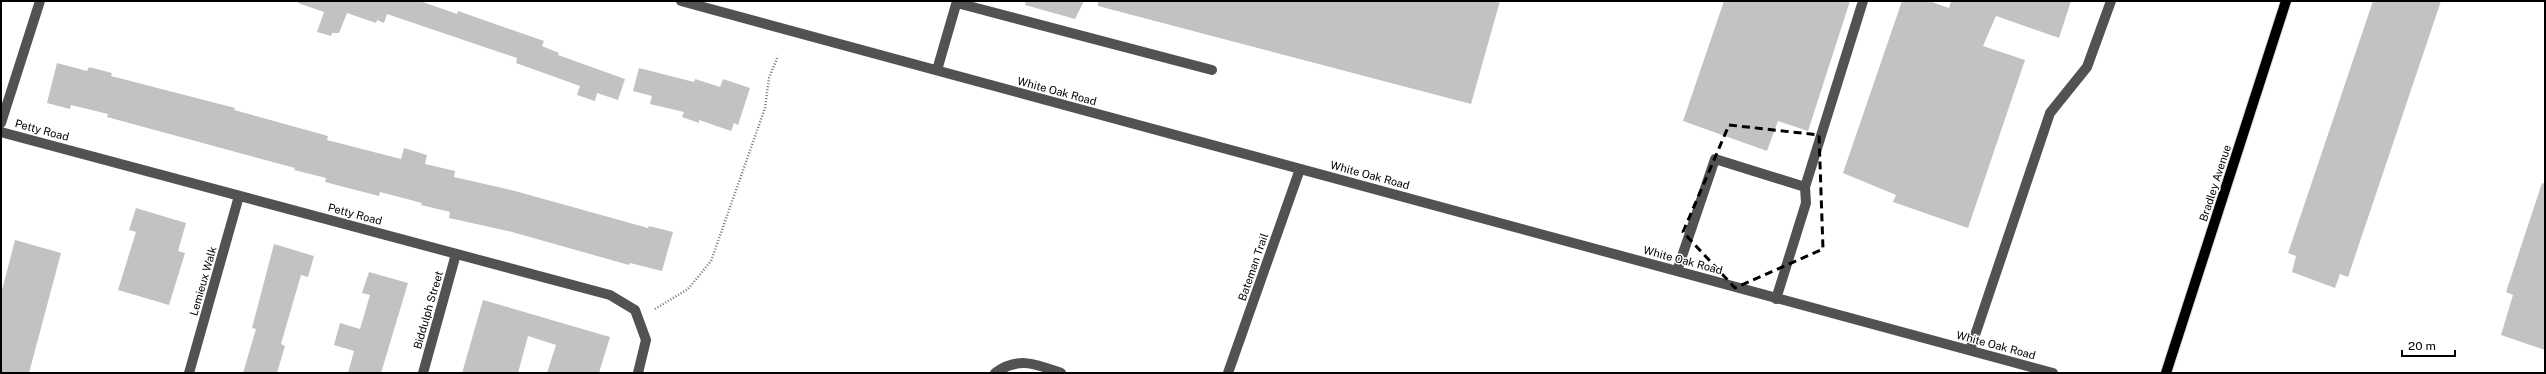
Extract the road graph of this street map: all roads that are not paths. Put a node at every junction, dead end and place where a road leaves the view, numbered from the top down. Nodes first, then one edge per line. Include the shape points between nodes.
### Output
1 (40, 1) edge
2 (681, 1) edge
3 (1863, 1) edge
4 (2111, 1) edge
5 (2286, 1) edge
6 (957, 2) edge
7 (937, 70) junction
8 (1212, 70) dead end
9 (1, 123) edge
10 (1, 132) edge
11 (1300, 169) junction
12 (1805, 187) junction
13 (239, 196) junction
14 (456, 254) junction
15 (1677, 271) junction
16 (1776, 299) junction
17 (1970, 350) junction
18 (189, 373) edge
19 (423, 373) edge
20 (638, 373) edge
21 (995, 373) edge
22 (1061, 373) edge
23 (1228, 373) edge
24 (2053, 373) edge
25 (2166, 373) edge

1 - 9 street
2 - 7 street, White Oak Road
3 - 12 street
4 - 17 street via 2087,67 2050,113
5 - 25 main road, Bradley Avenue
6 - 7 street
6 - 8 street
7 - 11 street, White Oak Road
10 - 13 street, Petty Road
11 - 15 street, White Oak Road
11 - 23 street, Bateman Trail
12 - 15 street via 1715,159
12 - 16 street via 1806,203
13 - 14 street, Petty Road
13 - 18 street, Lemieux Walk
14 - 19 street, Biddulph Street
14 - 20 street, Petty Road via 610,295 635,310 646,340
15 - 16 street, White Oak Road
16 - 17 street, White Oak Road
17 - 24 street, White Oak Road
21 - 22 street via 1007,364 1034,363

